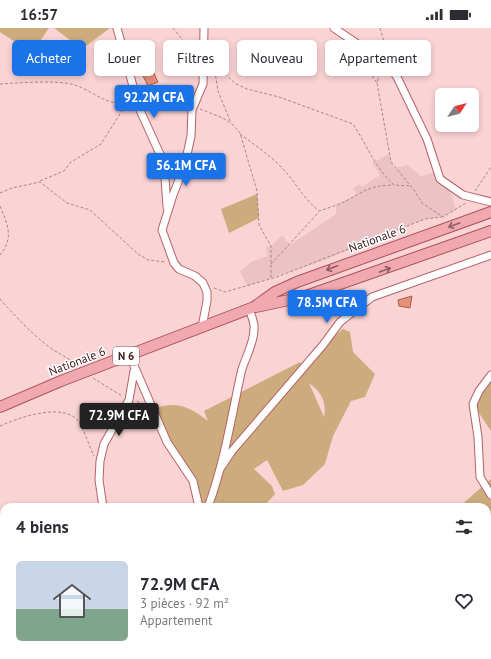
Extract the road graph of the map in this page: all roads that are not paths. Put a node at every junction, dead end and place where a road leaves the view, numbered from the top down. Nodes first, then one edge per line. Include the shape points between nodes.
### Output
1 (117, 28) edge
2 (204, 28) edge
3 (334, 28) edge
4 (491, 202) edge
5 (491, 212) edge
6 (167, 213) junction
7 (491, 231) edge
8 (491, 255) edge
9 (252, 308) junction
10 (202, 327) junction
11 (129, 354) junction
12 (134, 370) junction
13 (491, 375) edge
14 (0, 407) edge
15 (220, 469) junction
16 (491, 495) edge
17 (102, 503) edge
18 (198, 503) edge
19 (209, 503) edge

1 - 6 street via 139,108 164,163
2 - 6 street via 203,84 192,110 191,136 185,164
3 - 4 street via 390,66 427,139 440,179 463,195
5 -> 9 main road, Nationale 6 / N 6 via 297,282 275,292
6 - 10 street via 162,230 174,263 179,269 195,276 203,283 207,292
9 -> 7 main road, Nationale 6 / N 6 via 303,297
8 - 15 street via 372,297 340,322 232,451
9 - 10 main road, Nationale 6 / N 6
9 - 15 street via 254,329 241,371 229,438
10 - 11 main road, Nationale 6 / N 6
11 - 12 street
11 - 14 main road, Nationale 6 / N 6
12 - 17 street via 129,400 104,444 99,480
12 - 18 street via 167,442 193,481
13 - 16 street via 473,404 480,477
15 - 19 street

